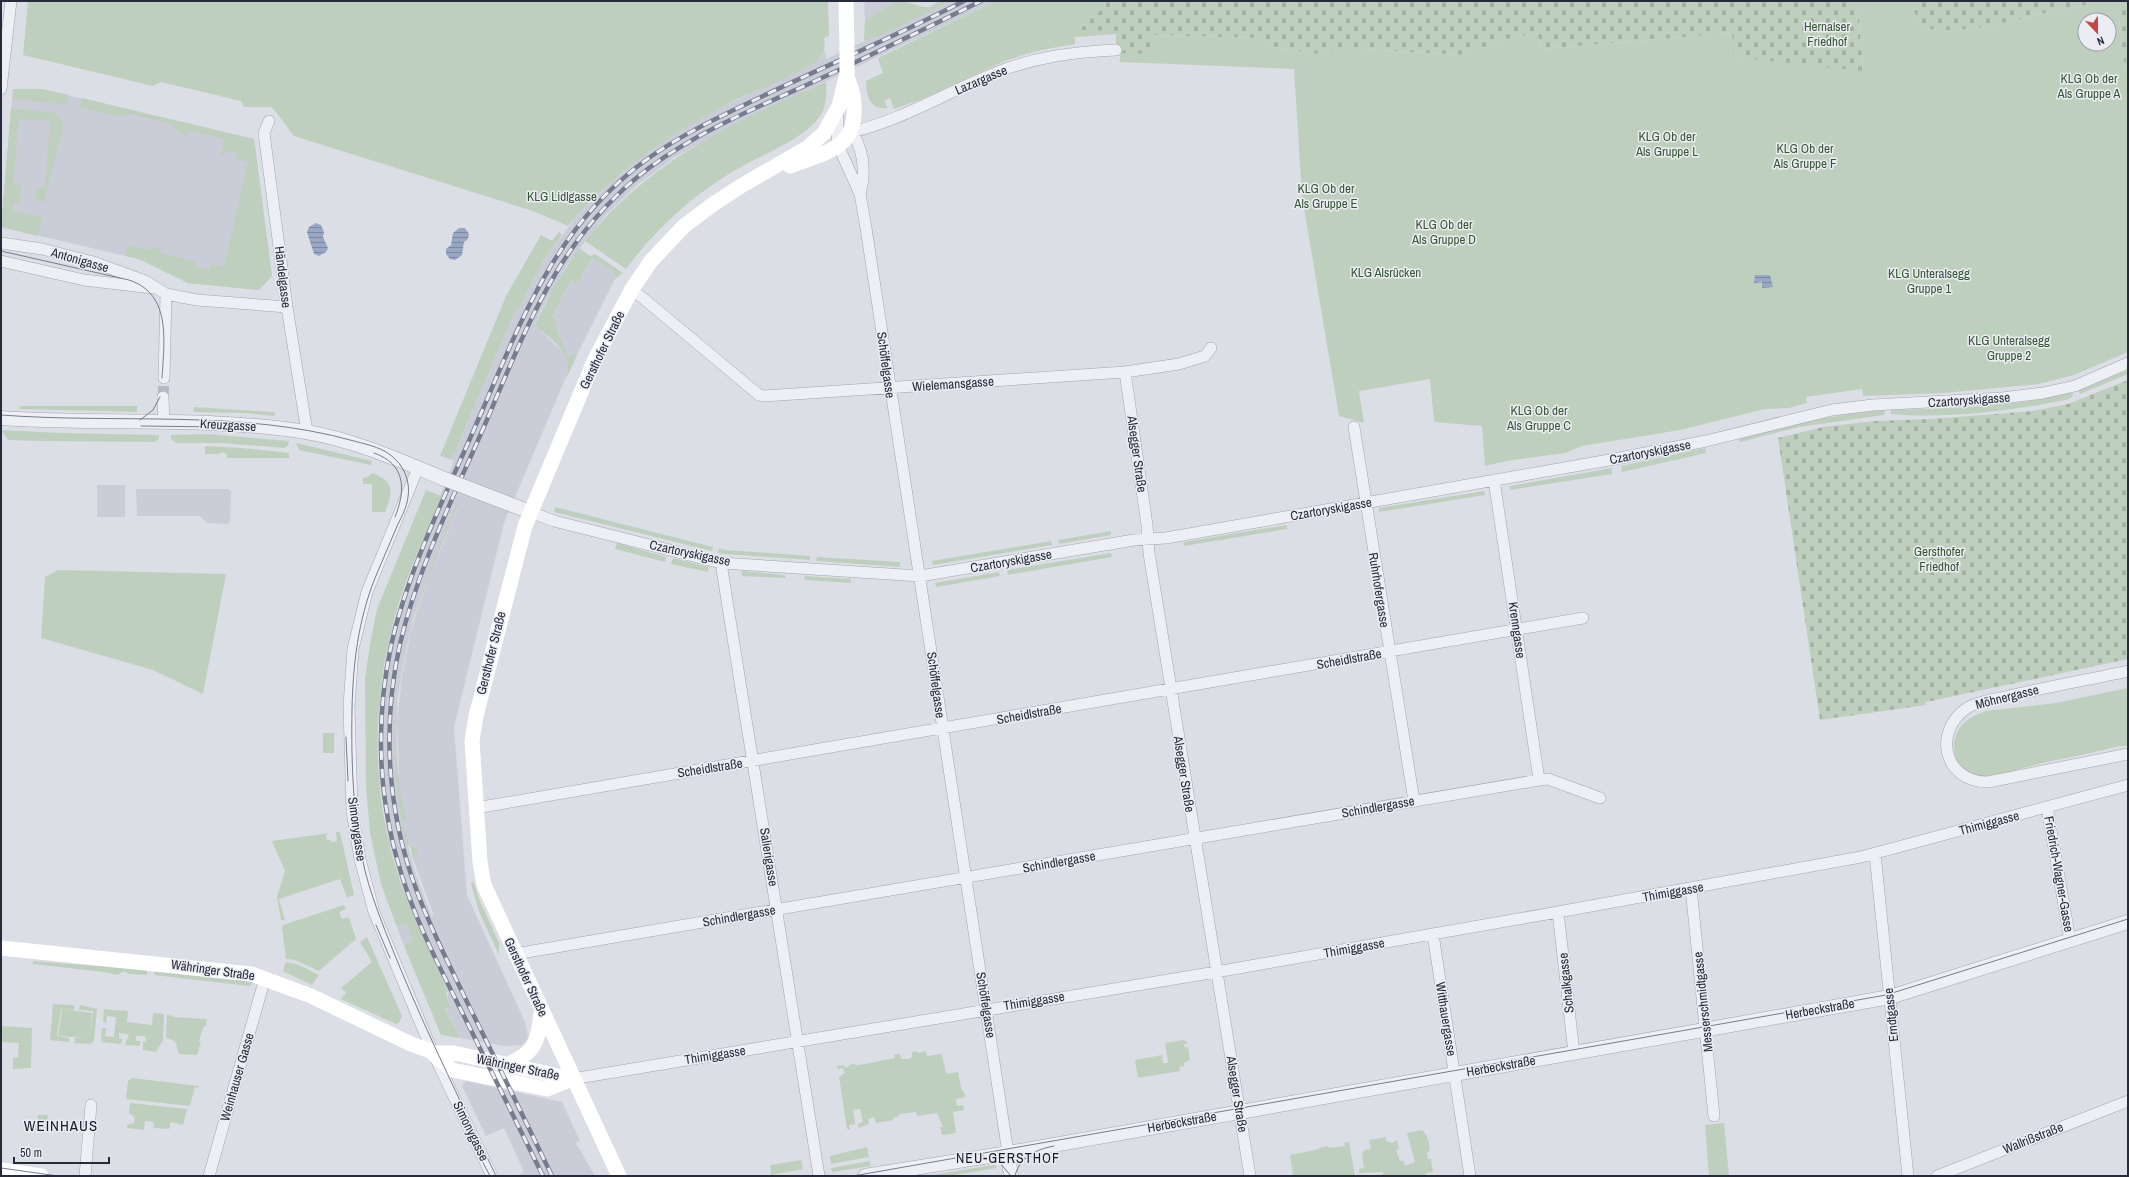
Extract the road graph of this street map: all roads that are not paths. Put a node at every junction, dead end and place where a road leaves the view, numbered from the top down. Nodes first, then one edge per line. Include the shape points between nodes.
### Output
1 (10, 1) edge
2 (846, 1) edge
3 (1116, 50) dead end
4 (847, 74) junction
5 (1, 89) edge
6 (839, 106) junction
7 (269, 121) dead end
8 (852, 132) junction
9 (838, 146) junction
10 (751, 180) junction
11 (860, 194) junction
12 (1, 243) edge
13 (1, 261) edge
14 (155, 288) junction
15 (632, 289) junction
16 (166, 294) junction
17 (287, 307) junction
18 (1211, 348) dead end
19 (2128, 363) edge
20 (1126, 372) junction
21 (164, 378) tunnel mouth
22 (890, 389) junction
23 (163, 397) tunnel mouth
24 (1, 418) edge
25 (164, 423) junction
26 (1354, 427) dead end
27 (307, 432) junction
28 (418, 468) junction
29 (1494, 480) junction
30 (1365, 503) junction
31 (530, 512) junction
32 (1148, 539) junction
33 (721, 563) junction
34 (920, 576) junction
35 (1582, 618) dead end
36 (1517, 630) junction
37 (1389, 652) junction
38 (2128, 671) edge
39 (1171, 690) junction
40 (942, 729) junction
41 (2128, 754) edge
42 (753, 761) junction
43 (1539, 780) junction
44 (2128, 785) edge
45 (1600, 798) dead end
46 (1414, 801) junction
47 (2047, 807) junction
48 (476, 808) junction
49 (1194, 839) junction
50 (1874, 854) junction
51 (965, 878) junction
52 (1691, 888) junction
53 (777, 909) junction
54 (1558, 912) junction
55 (2128, 922) edge
56 (1433, 934) junction
57 (2070, 940) junction
58 (1, 948) edge
59 (515, 954) junction
60 (1216, 972) junction
61 (265, 978) junction
62 (1890, 997) junction
63 (987, 1009) junction
64 (542, 1012) junction
65 (1706, 1030) junction
66 (798, 1041) junction
67 (433, 1053) junction
68 (1574, 1053) junction
69 (506, 1065) junction
70 (1454, 1075) junction
71 (572, 1079) junction
72 (2128, 1100) edge
73 (91, 1105) dead end
74 (1240, 1112) junction
75 (1714, 1116) dead end
76 (1008, 1153) junction
77 (1, 1170) edge
78 (41, 1176) edge
79 (85, 1176) edge
80 (209, 1176) edge
81 (492, 1176) edge
82 (618, 1176) edge
83 (819, 1176) edge
84 (865, 1176) edge
85 (1012, 1176) edge
86 (1250, 1176) edge
87 (1470, 1176) edge
88 (1908, 1176) edge
89 (1938, 1176) edge

1 - 5 street
2 - 4 main road, bridge
3 - 8 street, Lazargasse via 1063,53 1024,62 890,119
4 - 6 main road, Gersthofer Straße
4 - 8 main road via 854,97
6 - 9 street, Schöffelgasse via 836,133
6 - 10 main road, Gersthofer Straße via 828,127 807,148
7 - 17 street, Händelgasse via 264,133
8 - 9 main road, Gersthofer Straße
8 - 11 street, Schöffelgasse via 861,147 863,161 864,179
9 - 10 main road, Gersthofer Straße
9 - 11 street, Schöffelgasse
10 - 15 main road, Gersthofer Straße via 684,226 651,261
11 - 22 street, Schöffelgasse
12 - 14 street, Antonigasse via 42,249 93,262 127,274
13 - 14 street, Antonigasse via 84,280
14 - 16 street, Antonigasse
15 - 22 street, Wielemansgasse via 759,395
15 - 31 main road, Gersthofer Straße via 595,359
16 - 17 street, Antonigasse via 197,300
16 - 21 street
17 - 27 street, Händelgasse
18 - 20 street, Wielemansgasse via 1205,356 1179,364
19 - 29 street, Czartoryskigasse via 2075,386 2043,393 1832,410 1687,445
20 - 22 street, Wielemansgasse
20 - 32 street, Alsegger Straße
22 - 34 street, Schöffelgasse
23 - 25 street
24 - 25 street, Kreuzgasse via 61,422
25 - 27 street, Kreuzgasse via 250,426
26 - 30 street, Ruhrhofergasse
27 - 28 street, Kreuzgasse via 350,442
28 - 31 street, Kreuzgasse, bridge
28 - 67 street, Simonygasse via 373,575 359,620 350,676 350,763 354,828 367,887 381,929
29 - 30 street, Czartoryskigasse
29 - 36 street, Krenngasse
30 - 32 street, Czartoryskigasse
30 - 37 street, Ruhrhofergasse
31 - 33 street, Czartoryskigasse via 554,521
31 - 48 main road, Gersthofer Straße via 517,553 476,716 472,741
32 - 34 street, Czartoryskigasse
32 - 39 street, Alsegger Straße
33 - 34 street, Czartoryskigasse
33 - 42 street, Salierigasse
34 - 40 street, Schöffelgasse
35 - 36 street, Scheidlstraße
36 - 37 street, Scheidlstraße
36 - 43 street, Krenngasse
37 - 39 street, Scheidlstraße
37 - 46 street, Ruhrhofergasse
38 - 41 street, Möhnergasse via 2027,692 1968,708 1950,726 1946,750 1957,771 1979,782
39 - 40 street, Scheidlstraße
39 - 49 street, Alsegger Straße
40 - 42 street, Scheidlstraße
40 - 51 street, Schöffelgasse
42 - 48 street, Scheidlstraße
42 - 53 street, Salierigasse
43 - 45 street, Schindlergasse via 1548,779
43 - 46 street, Schindlergasse
44 - 47 street, Thimiggasse
46 - 49 street, Schindlergasse
47 - 50 street, Thimiggasse
47 - 57 street, Friedrich-Wagner-Gasse
48 - 59 main road, Gersthofer Straße via 484,885
49 - 51 street, Schindlergasse
49 - 60 street, Alsegger Straße
50 - 52 street, Thimiggasse
50 - 62 street, Erndtgasse
51 - 53 street, Schindlergasse
51 - 63 street, Schöffelgasse
52 - 54 street, Thimiggasse
52 - 65 street, Messerschmidtgasse
53 - 59 street, Schindlergasse
53 - 66 street, Salierigasse
54 - 56 street, Thimiggasse
54 - 68 street, Schalkgasse
55 - 57 street, Herbeckstraße
56 - 60 street, Thimiggasse
56 - 70 street, Witthauergasse
57 - 62 street, Herbeckstraße
58 - 61 main road, Währinger Straße via 231,970
59 - 64 main road, Gersthofer Straße
60 - 63 street, Thimiggasse
60 - 74 street, Alsegger Straße
61 - 67 main road, Währinger Straße
61 - 80 street, Weinhauser Gasse
62 - 65 street, Herbeckstraße
62 - 88 street, Erndtgasse
63 - 66 street, Thimiggasse
63 - 76 street, Schöffelgasse
64 - 69 main road via 535,1047 521,1059
64 - 71 main road, Gersthofer Straße
65 - 68 street, Herbeckstraße
65 - 75 street, Messerschmidtgasse
66 - 71 street, Thimiggasse
66 - 83 street, Salierigasse
67 - 69 main road, Währinger Straße via 453,1053
67 - 71 main road, Währinger Straße via 452,1070 547,1089
67 - 81 street, Simonygasse
68 - 70 street, Herbeckstraße
69 - 71 main road, Währinger Straße
70 - 74 street, Herbeckstraße
70 - 87 street, Witthauergasse
71 - 82 main road, Gersthofer Straße
72 - 89 street, Wallrißstraße
73 - 79 street
74 - 76 street, Herbeckstraße
74 - 86 street, Alsegger Straße
76 - 84 street, Herbeckstraße
76 - 85 street, Schöffelgasse
77 - 78 main road

